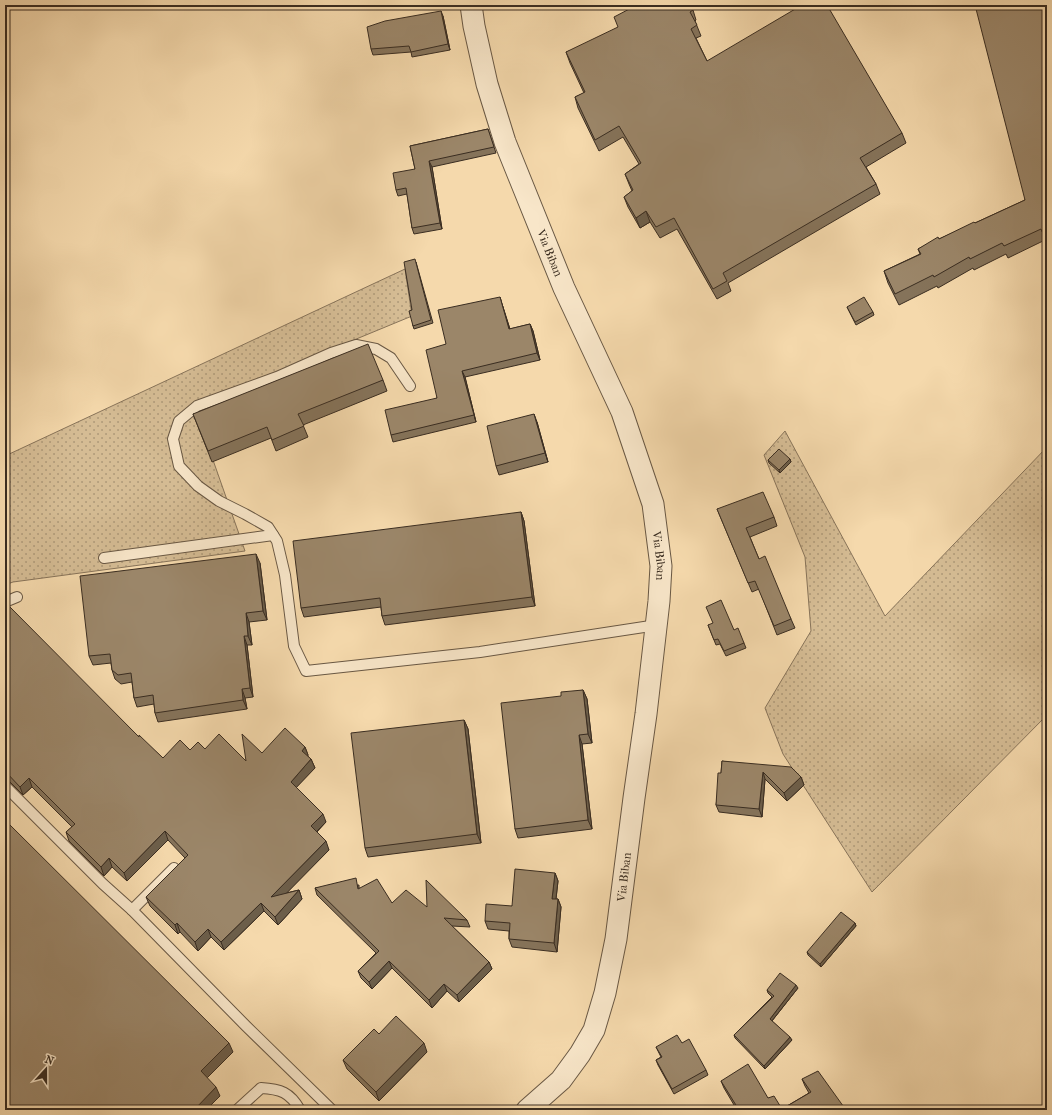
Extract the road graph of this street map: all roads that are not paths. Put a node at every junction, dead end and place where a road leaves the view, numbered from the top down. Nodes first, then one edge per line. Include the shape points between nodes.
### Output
1 (471, 5) edge
2 (410, 386) dead end
3 (273, 535) junction
4 (104, 558) dead end
5 (17, 597) dead end
6 (5, 602) edge
7 (657, 625) junction
8 (5, 786) edge
9 (174, 868) edge
10 (132, 910) junction
11 (237, 1110) edge
12 (300, 1110) edge
13 (332, 1110) edge
14 (527, 1110) edge

1 - 7 street, Via Biban via 487,84 505,142 564,288 622,412 653,504 661,566
2 - 3 lane via 391,358 376,349 356,346 331,353 276,377 197,406 178,420 174,440 179,466 198,486 219,501 268,527
3 - 4 lane
3 - 7 lane via 278,541 285,575 294,646 306,671 480,652
5 - 6 lane
7 - 14 street, Via Biban via 616,939 605,993 594,1030 580,1054 561,1080
8 - 10 lane
9 - 10 lane
10 - 13 lane
11 - 12 lane via 261,1088 275,1088 287,1093

